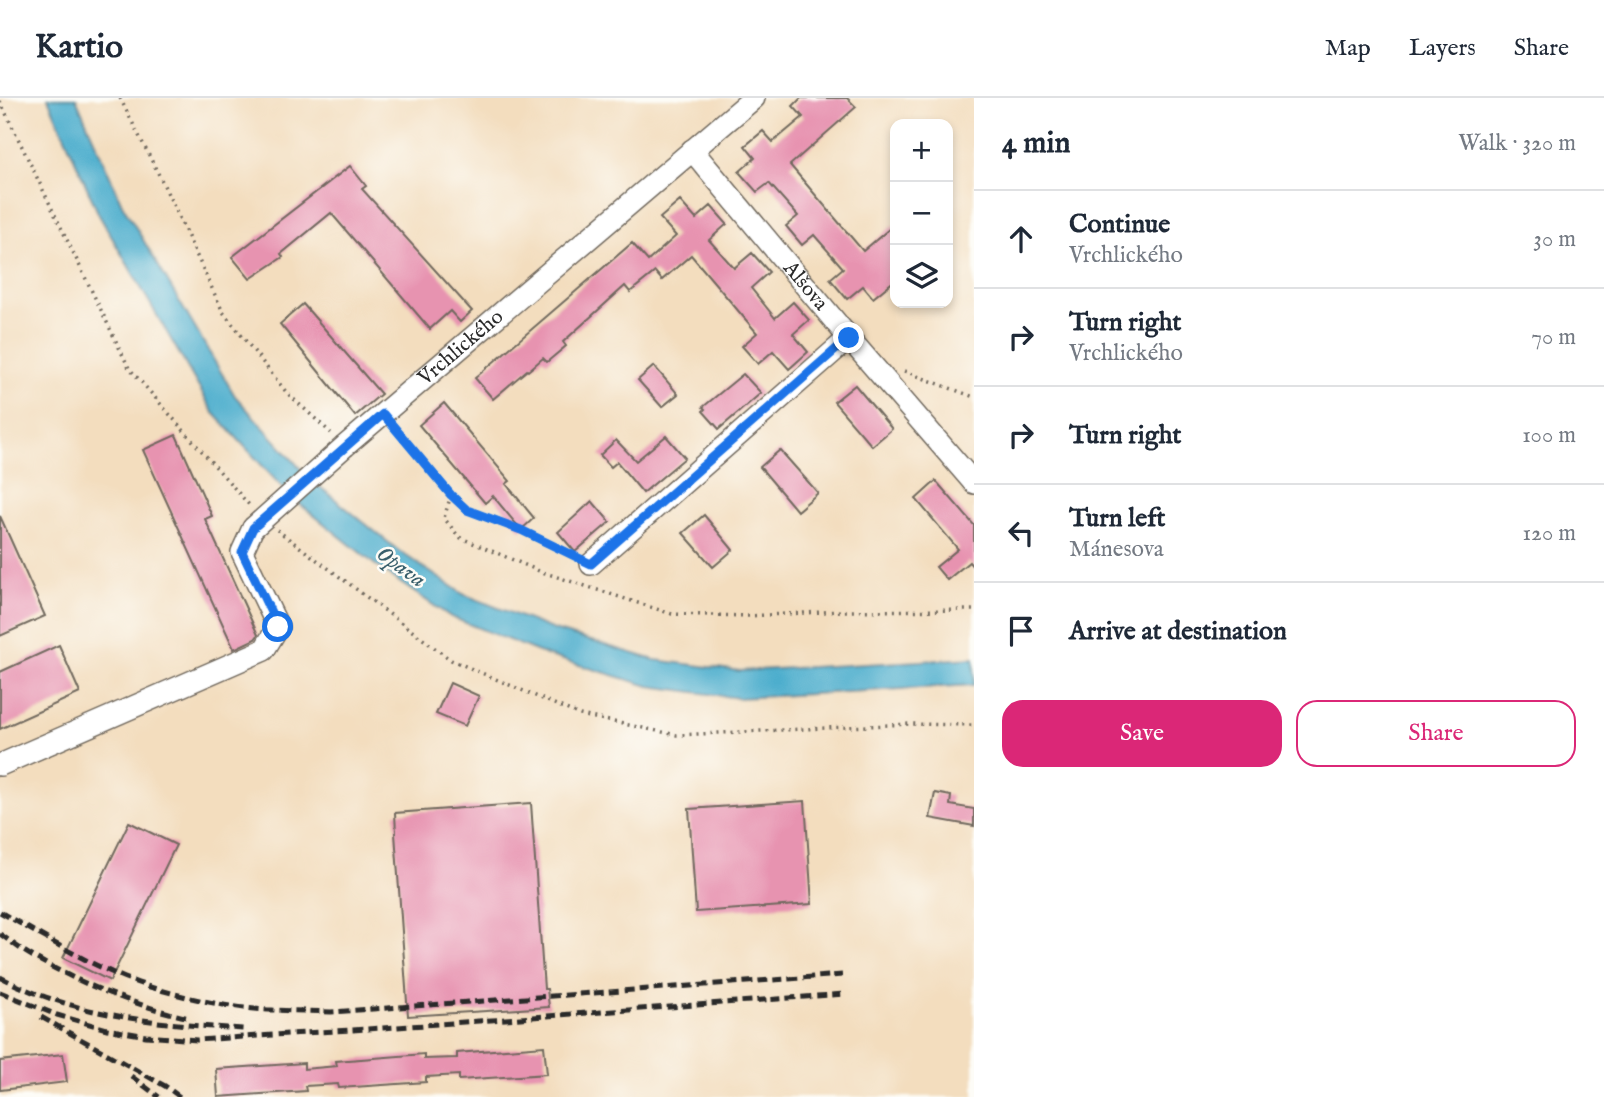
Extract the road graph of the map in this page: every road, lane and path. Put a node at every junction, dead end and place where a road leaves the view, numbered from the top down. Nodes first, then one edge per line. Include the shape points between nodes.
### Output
1 (120, 98) edge
2 (754, 98) edge
3 (0, 101) edge
4 (692, 150) junction
5 (849, 338) junction
6 (904, 370) dead end
7 (974, 397) edge
8 (383, 414) junction
9 (345, 446) junction
10 (974, 483) edge
11 (451, 495) junction
12 (260, 521) junction
13 (591, 564) joint
14 (974, 610) edge
15 (974, 725) edge
16 (0, 765) edge

1 - 9 path via 223,312 286,393
2 - 4 street, Vrchlického
3 - 12 path via 129,368
4 - 5 street, Alšova
4 - 8 street, Vrchlického
5 - 10 street, Alšova
5 - 13 street
6 - 7 path
8 - 9 street, Vrchlického
8 - 11 path
9 - 12 street, Vrchlického, bridge
11 - 13 path via 467,510
11 - 14 path via 443,518 459,537 539,571 671,614
12 - 15 path via 451,660 580,715 677,735
12 - 16 street via 242,552 278,627 264,650

